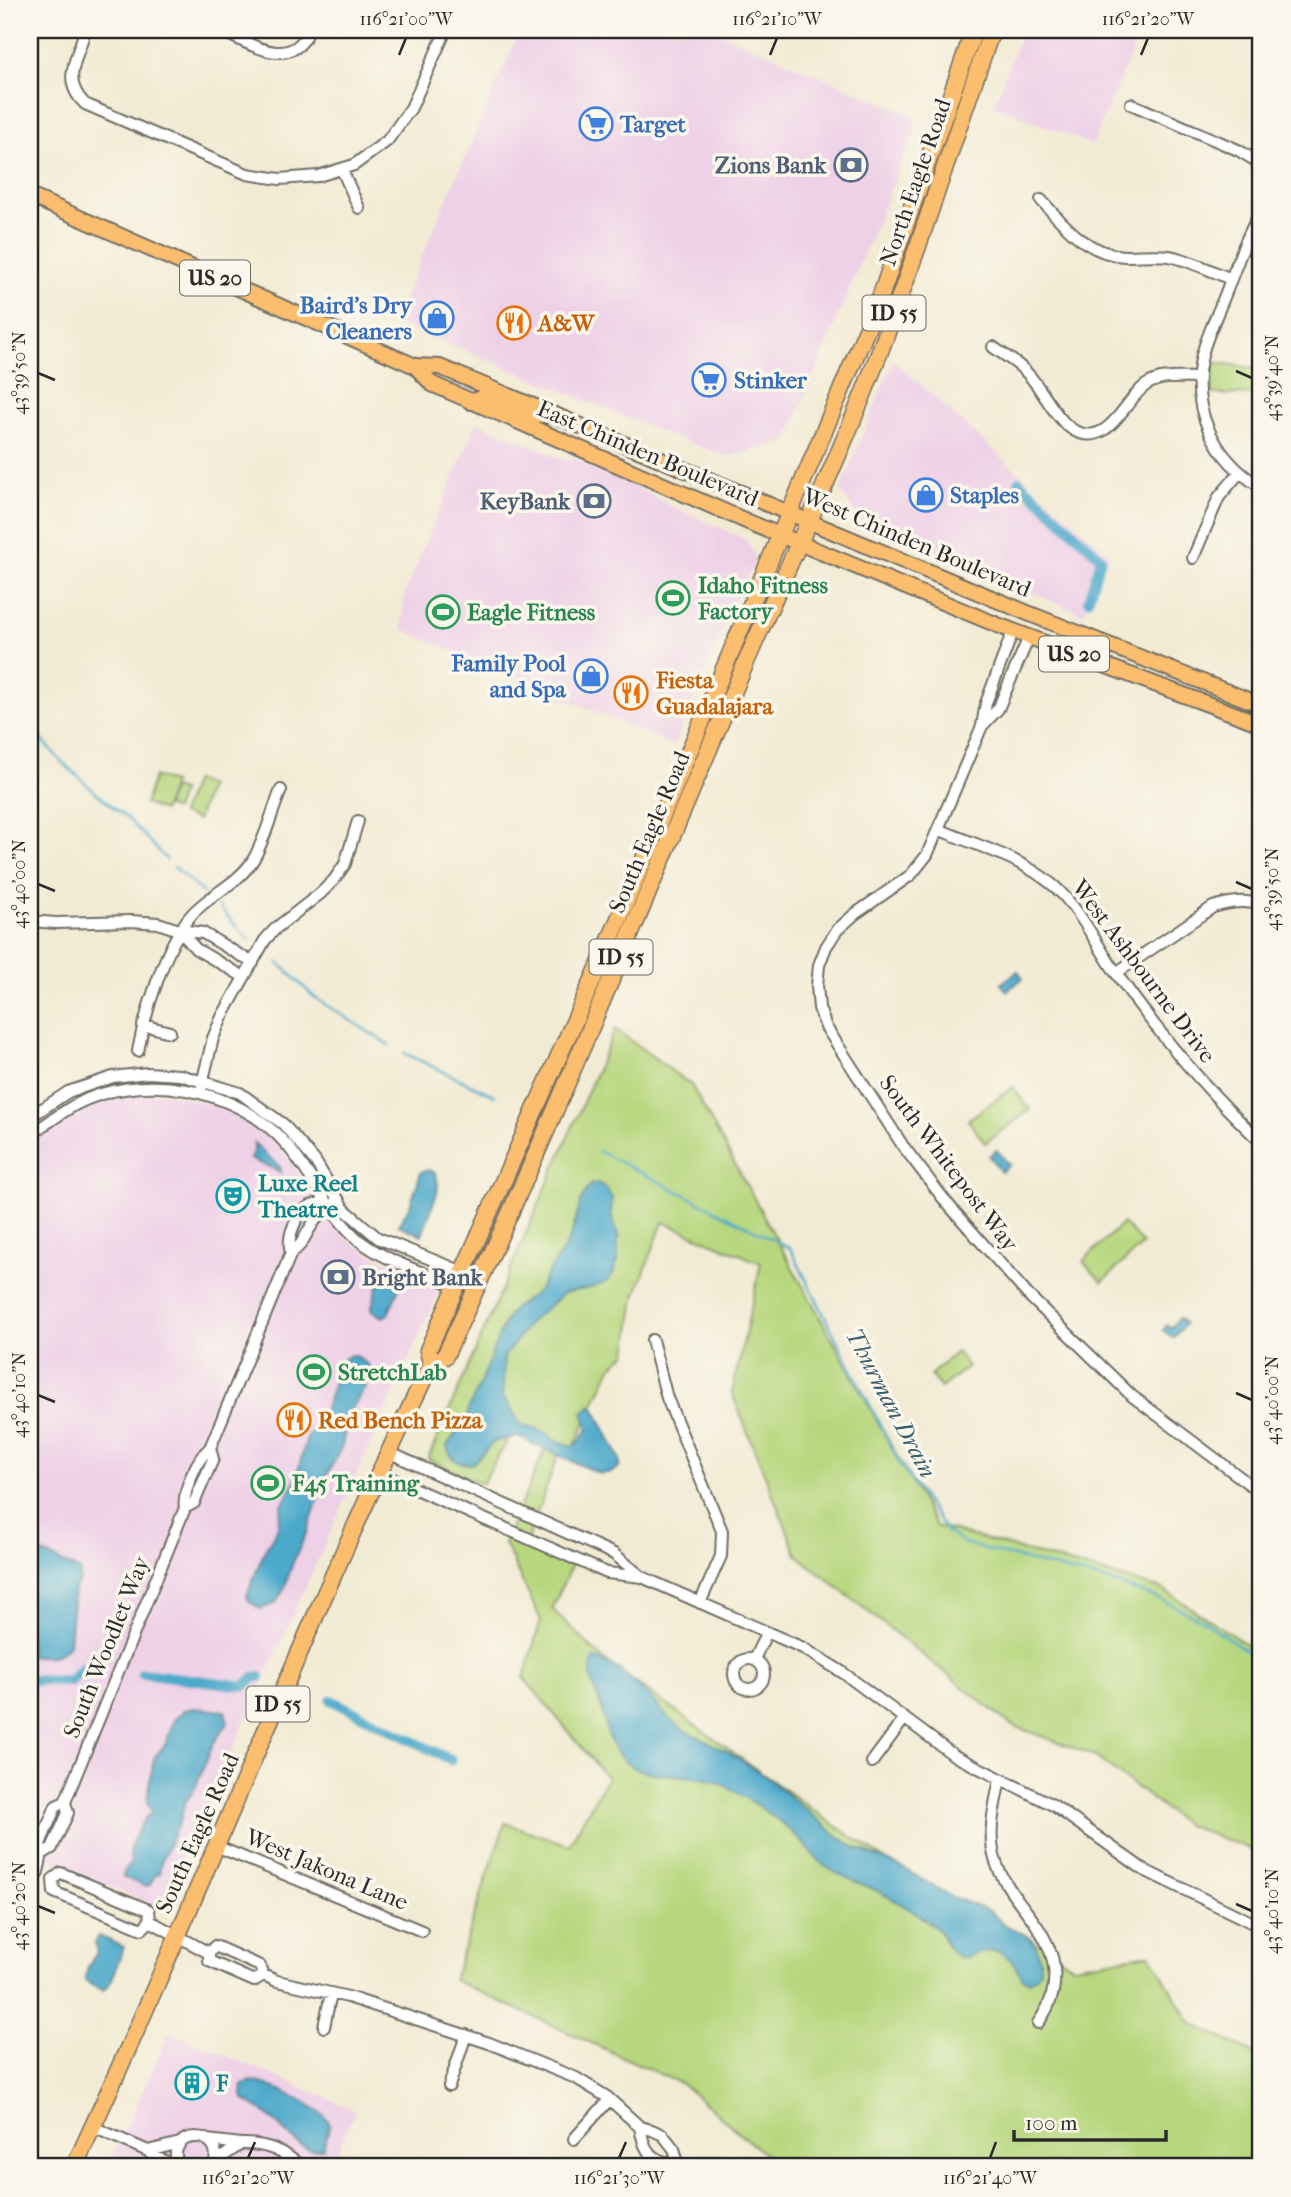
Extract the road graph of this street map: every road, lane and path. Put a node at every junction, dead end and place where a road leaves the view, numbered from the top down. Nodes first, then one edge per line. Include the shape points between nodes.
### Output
1 (85, 30) edge
2 (219, 30) edge
3 (309, 30) edge
4 (446, 30) edge
5 (974, 30) edge
6 (992, 30) edge
7 (1131, 104) dead end
8 (1261, 163) edge
9 (342, 170) junction
10 (30, 196) edge
11 (1041, 200) dead end
12 (359, 208) dead end
13 (1261, 212) edge
14 (1231, 279) junction
15 (993, 347) dead end
16 (415, 366) junction
17 (1198, 379) junction
18 (471, 402) junction
19 (559, 415) junction
20 (1240, 472) junction
21 (1261, 487) edge
22 (789, 514) junction
23 (808, 522) junction
24 (780, 534) junction
25 (799, 543) junction
26 (1193, 558) dead end
27 (1013, 631) junction
28 (1029, 638) junction
29 (1261, 705) edge
30 (1261, 724) edge
31 (982, 726) junction
32 (281, 790) dead end
33 (358, 821) dead end
34 (940, 830) junction
35 (1261, 905) edge
36 (30, 921) edge
37 (180, 930) junction
38 (603, 955) junction
39 (253, 962) junction
40 (1116, 973) junction
41 (244, 978) junction
42 (143, 1025) junction
43 (170, 1032) dead end
44 (138, 1051) dead end
45 (202, 1081) junction
46 (199, 1094) junction
47 (30, 1117) edge
48 (546, 1129) junction
49 (30, 1135) edge
50 (523, 1135) junction
51 (1261, 1142) edge
52 (333, 1202) junction
53 (291, 1253) junction
54 (460, 1279) junction
55 (469, 1303) junction
56 (652, 1340) dead end
57 (431, 1364) junction
58 (388, 1452) junction
59 (379, 1473) junction
60 (1261, 1493) edge
61 (642, 1577) junction
62 (700, 1603) junction
63 (767, 1632) junction
64 (754, 1659) dead end
65 (904, 1719) junction
66 (872, 1762) dead end
67 (1000, 1779) junction
68 (216, 1846) junction
69 (34, 1869) edge
70 (53, 1879) junction
71 (30, 1891) edge
72 (30, 1900) edge
73 (150, 1921) junction
74 (1261, 1927) edge
75 (422, 1931) dead end
76 (177, 1936) junction
77 (209, 1953) junction
78 (263, 1975) junction
79 (331, 1993) junction
80 (1038, 2022) dead end
81 (324, 2027) dead end
82 (466, 2035) junction
83 (449, 2085) dead end
84 (609, 2099) junction
85 (93, 2127) junction
86 (640, 2127) junction
87 (574, 2139) dead end
88 (206, 2140) junction
89 (180, 2143) junction
90 (241, 2144) junction
91 (148, 2151) junction
92 (214, 2165) edge
93 (680, 2165) edge
94 (178, 2166) edge
95 (74, 2167) edge
96 (302, 2167) edge

1 - 9 street via 72,85 85,104 247,174 293,180
2 - 3 street via 280,53 295,49
4 - 9 street via 396,131 377,150
5 - 22 highway, North Eagle Road / ID 55 via 890,270
6 - 23 highway, North Eagle Road / ID 55 via 870,378
7 - 8 street
9 - 12 street
10 - 16 main road, East Chinden Boulevard / US 20
11 - 14 street via 1072,233 1099,251 1172,257
13 - 14 street
14 - 17 street
15 - 17 street via 1027,372 1064,422 1087,433 1108,429 1147,384 1167,378
16 - 18 main road, East Chinden Boulevard / US 20 via 432,384
16 - 19 main road, West Chinden Boulevard / US 20 via 440,367
17 - 20 street via 1211,436
18 - 19 main road via 486,396 533,415
18 - 24 main road, East Chinden Boulevard / US 20
19 - 22 main road, West Chinden Boulevard / US 20
20 - 21 street
20 - 26 street via 1219,497
22 - 23 main road, West Chinden Boulevard / US 20
22 - 24 highway, North Eagle Road / ID 55
23 - 25 highway, North Eagle Road / ID 55
23 - 29 main road, West Chinden Boulevard / US 20
24 - 25 main road, East Chinden Boulevard / US 20
24 - 38 highway, South Eagle Road / ID 55
25 - 27 main road, East Chinden Boulevard / US 20
25 - 48 highway, South Eagle Road / ID 55
27 - 28 main road, East Chinden Boulevard / US 20
27 - 31 street, South Whitepost Way
28 - 30 main road, East Chinden Boulevard / US 20
28 - 31 street, South Whitepost Way via 998,709
31 - 34 street, South Whitepost Way
32 - 37 street via 253,860 193,912
33 - 39 street via 345,864 334,880 276,928
34 - 40 street, West Ashbourne Drive via 1031,869 1056,888
34 - 60 street, South Whitepost Way via 911,875 855,914 826,947 817,986 827,1027 903,1146 1027,1294 1132,1396
35 - 40 street via 1228,902 1213,907
36 - 37 street via 131,921
37 - 39 street via 203,933
37 - 41 street via 196,949
37 - 42 street
38 - 48 highway via 605,965 596,988 543,1108
38 - 50 highway, South Eagle Road / ID 55
39 - 41 street
40 - 51 street, West Ashbourne Drive via 1203,1083
41 - 45 street via 218,1027
42 - 43 street
42 - 44 street
45 - 46 street
45 - 47 street via 147,1073 113,1077 68,1092
45 - 52 street via 240,1093 284,1124 315,1161
46 - 49 street via 183,1088 150,1087 108,1094 76,1104
46 - 52 street via 223,1100 258,1119 284,1141
48 - 55 highway, South Eagle Road / ID 55
50 - 54 highway, South Eagle Road / ID 55
50 - 55 highway via 527,1151 468,1287
52 - 53 street, South Woodlet Way
52 - 53 street, South Woodlet Way via 315,1204 302,1213 288,1243
52 - 54 street via 378,1237
53 - 69 street, South Woodlet Way via 210,1448 213,1459 194,1503 186,1508 65,1802 68,1813 52,1848 42,1854
54 - 57 highway, South Eagle Road / ID 55 via 428,1350
55 - 57 highway, South Eagle Road / ID 55 via 445,1356
56 - 62 street via 667,1398 722,1531 720,1556
57 - 58 highway, South Eagle Road / ID 55
58 - 59 highway, South Eagle Road / ID 55
58 - 61 street via 614,1554
59 - 61 street via 607,1573
59 - 68 highway, South Eagle Road / ID 55
61 - 62 street
62 - 63 street
63 - 64 street
63 - 65 street via 827,1661
65 - 66 street
65 - 67 street via 955,1756
67 - 74 street via 1054,1805 1144,1870
67 - 80 street via 991,1828 994,1856 1006,1885 1042,1932 1055,1974 1051,2001
68 - 75 street, West Jakona Lane
68 - 76 highway, South Eagle Road / ID 55
69 - 70 street
69 - 71 street, South Woodlet Way
70 - 73 street via 61,1873 149,1910
70 - 73 street via 54,1892 142,1929
71 - 72 street
73 - 76 street
76 - 77 street
76 - 85 highway, South Eagle Road / ID 55
77 - 78 street via 209,1961 254,1981
77 - 78 street via 215,1945 260,1966
78 - 79 street
79 - 81 street
79 - 82 street
82 - 83 street
82 - 84 street via 576,2078
84 - 86 street
84 - 87 street
85 - 91 street
85 - 95 highway, South Eagle Road / ID 55
86 - 93 street via 669,2140
86 - 93 street via 650,2154
88 - 89 street via 193,2137
88 - 90 street
88 - 92 street via 214,2147
89 - 91 street
89 - 94 street
90 - 92 street
90 - 96 street via 266,2145
91 - 94 street

